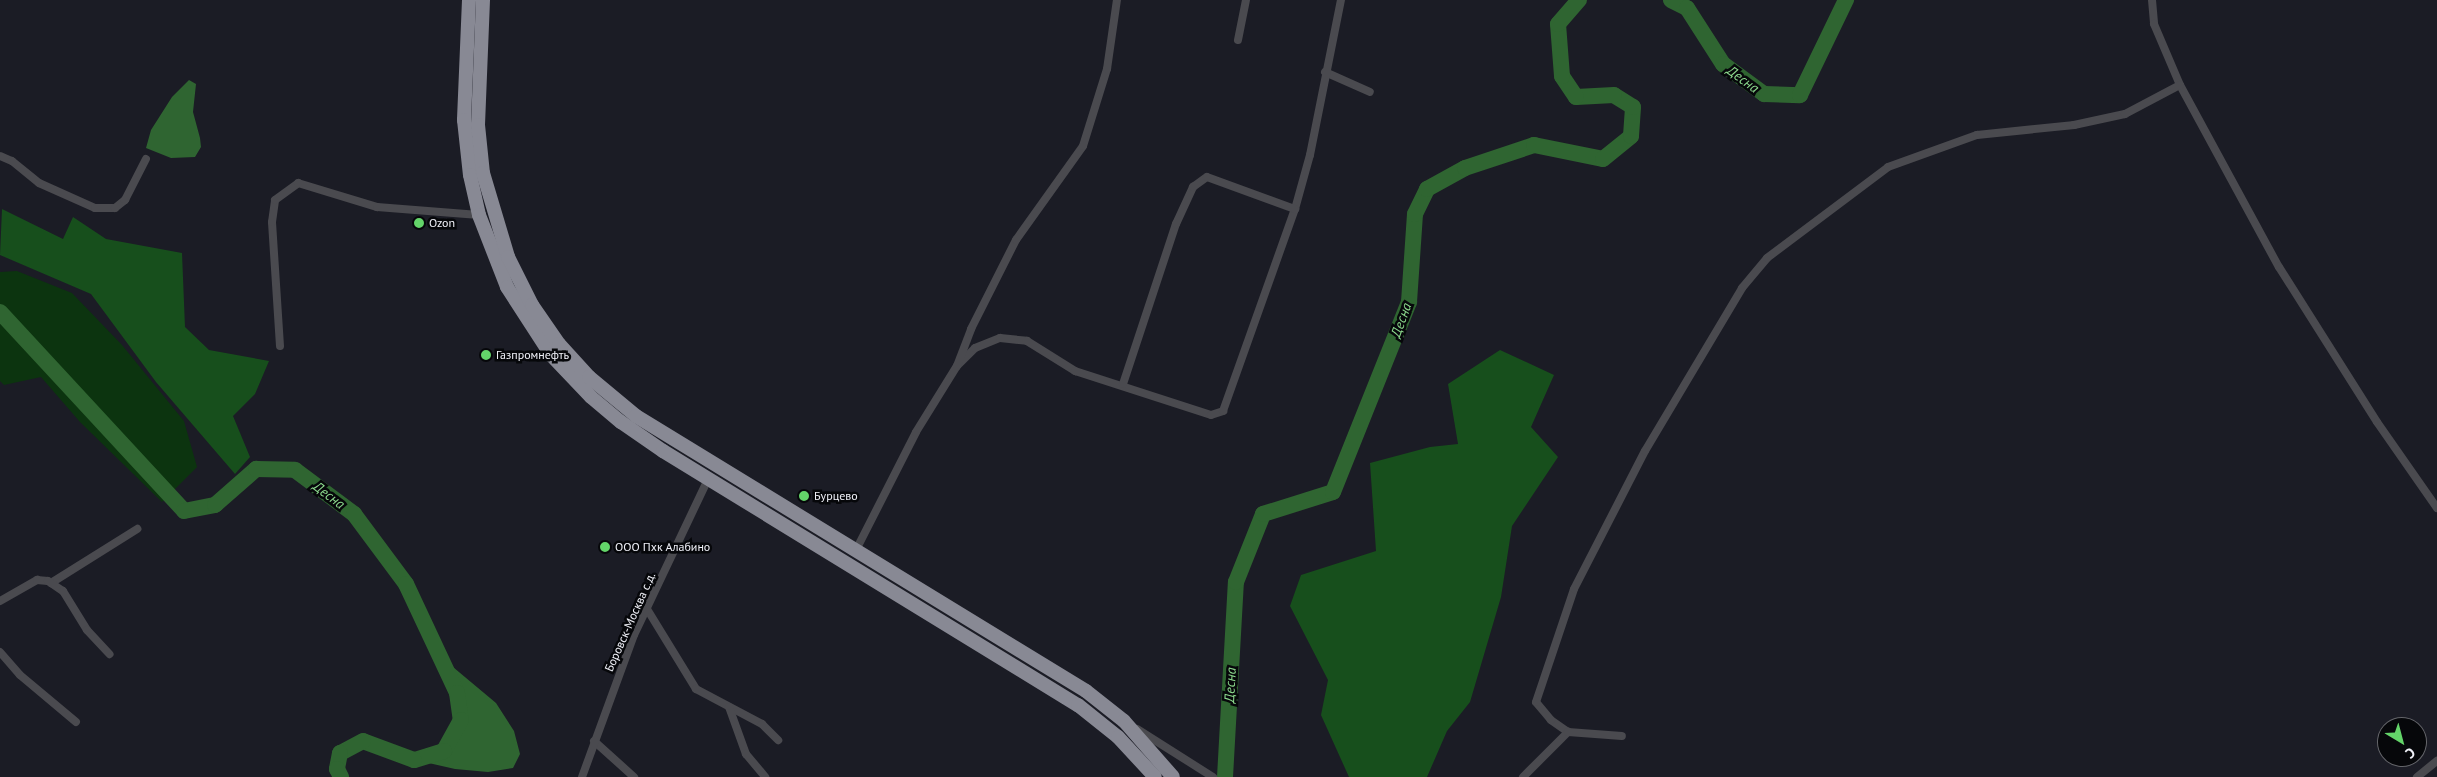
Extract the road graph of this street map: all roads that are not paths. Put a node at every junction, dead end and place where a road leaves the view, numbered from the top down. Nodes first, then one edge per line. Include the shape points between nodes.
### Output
1 (469, 0) edge
2 (483, 0) edge
3 (1117, 0) edge
4 (1246, 0) edge
5 (1341, 0) edge
6 (2152, 0) edge
7 (1238, 40) dead end
8 (1325, 72) junction
9 (2180, 85) junction
10 (1370, 92) dead end
11 (0, 156) edge
12 (146, 160) dead end
13 (1295, 209) junction
14 (479, 215) junction
15 (280, 346) dead end
16 (957, 366) junction
17 (1123, 384) junction
18 (708, 479) junction
19 (2437, 508) edge
20 (136, 529) dead end
21 (856, 550) junction
22 (51, 583) junction
23 (0, 601) edge
24 (646, 609) junction
25 (0, 652) edge
26 (109, 654) dead end
27 (729, 707) junction
28 (1124, 721) junction
29 (76, 722) dead end
30 (1568, 732) junction
31 (1622, 736) dead end
32 (778, 740) dead end
33 (594, 741) junction
34 (2437, 761) edge
35 (582, 777) edge
36 (634, 777) edge
37 (765, 777) edge
38 (1155, 777) edge
39 (1173, 777) edge
40 (1213, 777) edge
41 (1522, 777) edge
42 (2417, 777) edge

1 - 14 highway via 464,120 470,175
2 - 21 highway via 478,125 483,173 508,258 543,321 589,377 636,416
3 - 16 street via 1107,69 1083,146 1016,240 971,329
4 - 7 street
5 - 8 street
6 - 9 street via 2154,24
8 - 10 street
8 - 13 street via 1310,155
9 - 19 street via 2279,267 2376,422
9 - 30 street via 2125,114 2074,125 1977,135 1888,167 1767,258 1742,288 1645,451 1574,589 1536,702 1551,720
11 - 12 street via 12,160 39,183 95,208 115,208 125,200
13 - 17 street via 1207,177 1198,182 1186,197 1178,216
13 - 17 street via 1224,411 1210,415
14 - 15 street via 377,207 298,183 275,200 272,222
14 - 18 highway via 507,287 551,355 620,422
16 - 17 street via 975,348 1000,338 1027,341 1075,371
16 - 21 street via 916,432
18 - 24 street, Боровск-Москва с.д.
18 - 38 highway via 1078,705 1118,737
20 - 22 street
21 - 28 highway via 1086,691
22 - 23 street via 37,580
22 - 26 street via 63,591 87,630
24 - 27 street via 696,689
24 - 33 street, Боровск-Москва с.д.
25 - 29 street via 20,675
27 - 32 street via 762,724
27 - 37 street via 746,754
28 - 39 highway
28 - 40 street
30 - 31 street
30 - 41 street
33 - 35 street, Боровск-Москва с.д.
33 - 36 street
34 - 42 street

